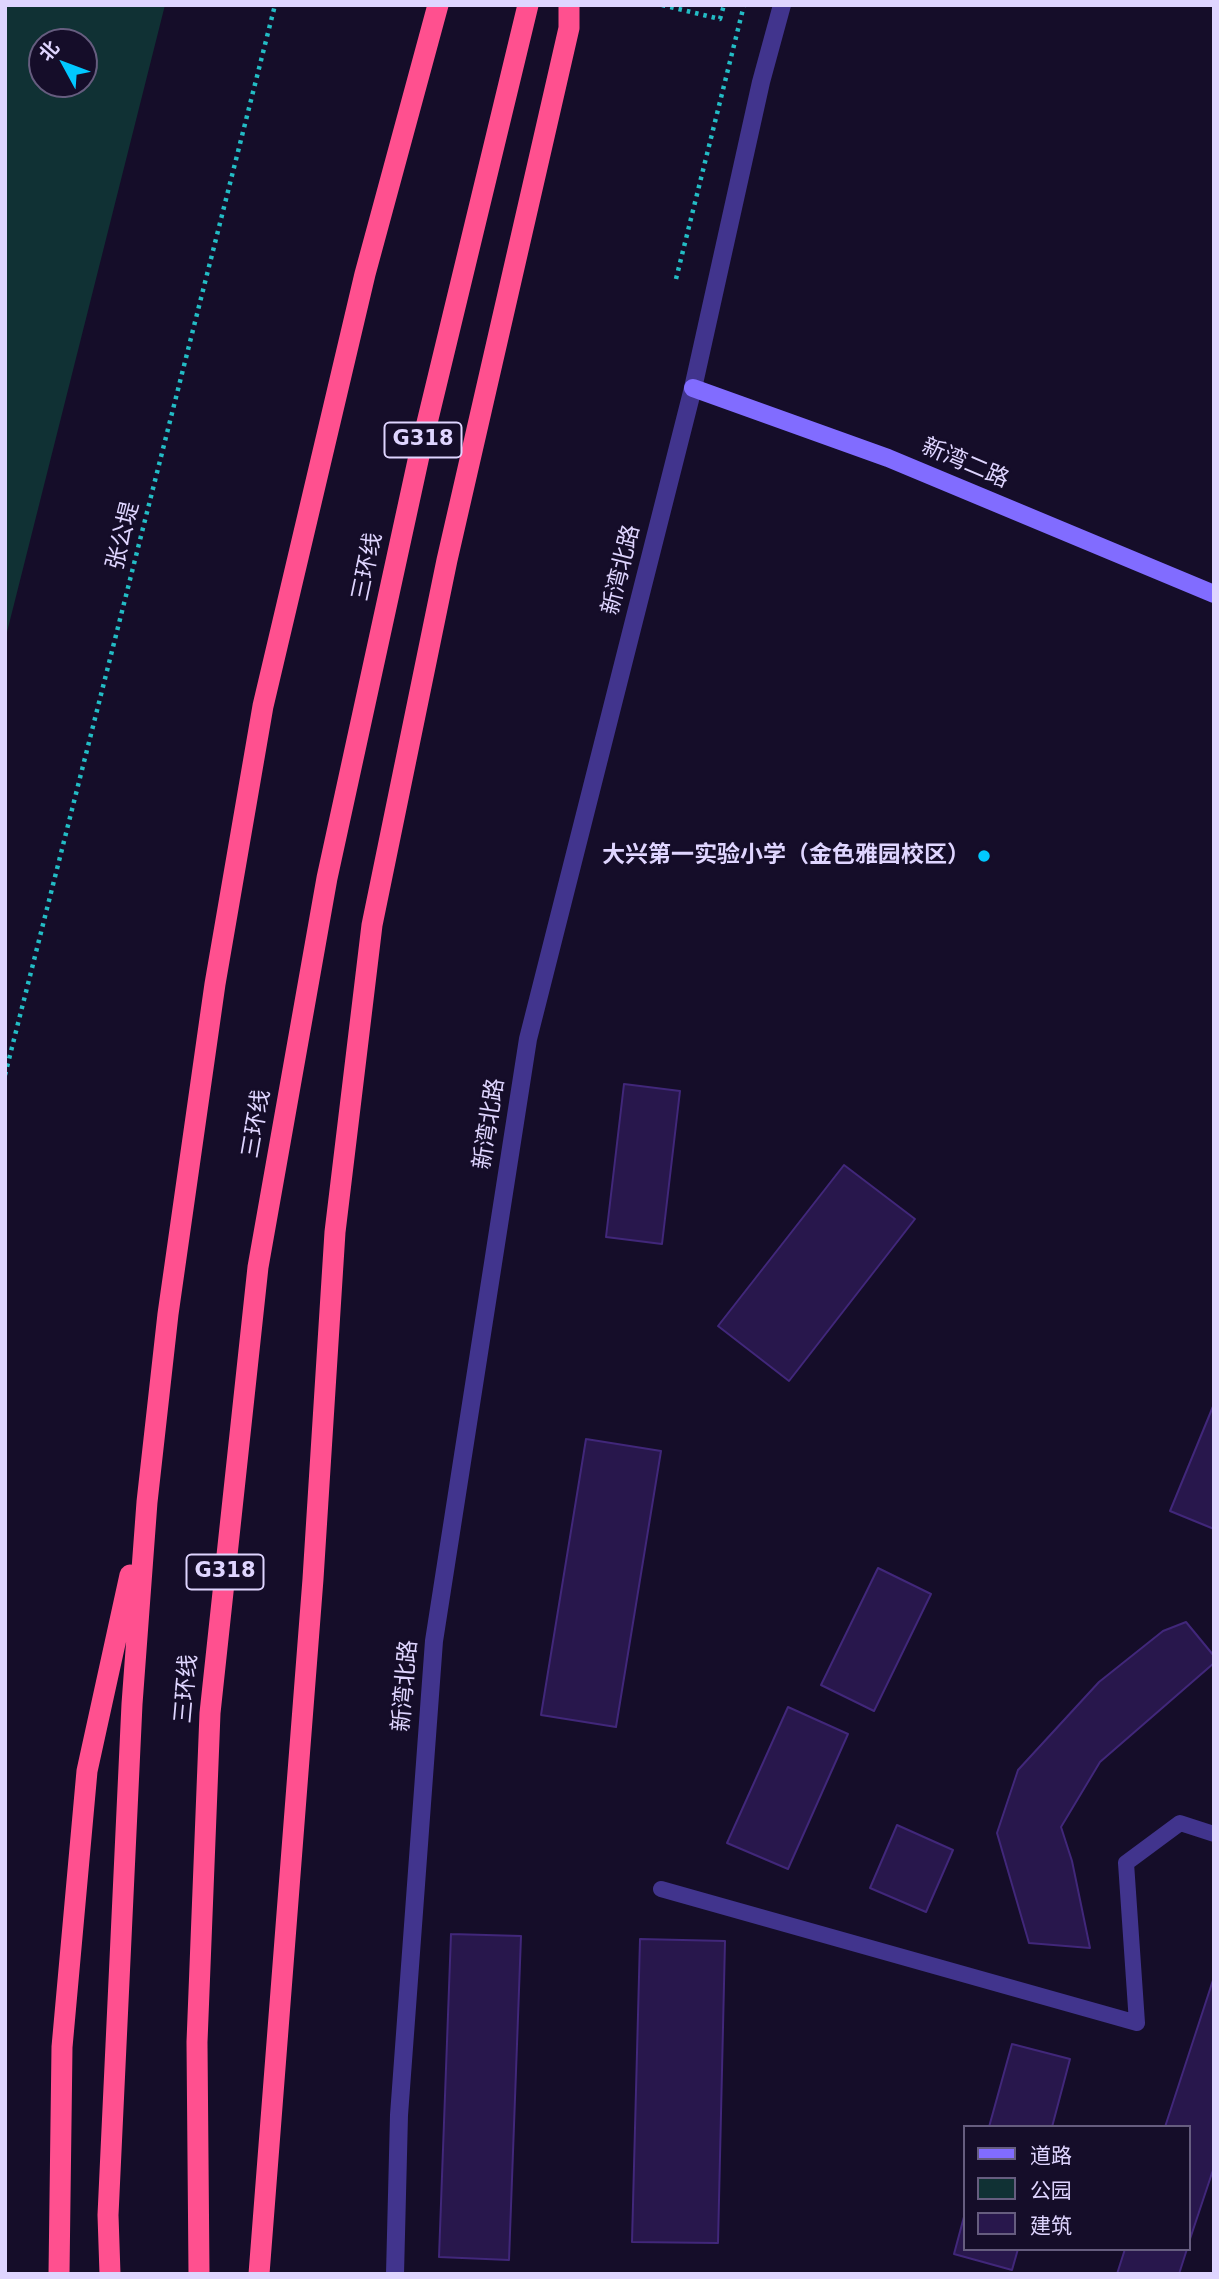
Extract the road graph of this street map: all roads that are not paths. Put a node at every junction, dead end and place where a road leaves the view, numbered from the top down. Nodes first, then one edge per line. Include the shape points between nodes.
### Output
1 (438, 5) edge
2 (528, 5) edge
3 (569, 5) edge
4 (782, 5) edge
5 (693, 388) junction
6 (1214, 594) edge
7 (147, 1502) junction
8 (1214, 1834) edge
9 (661, 1889) dead end
10 (59, 2274) edge
11 (110, 2274) edge
12 (199, 2274) edge
13 (259, 2274) edge
14 (396, 2274) edge

1 - 7 highway via 365,274 263,706 211,1011
2 - 12 highway, 三环线 / G318 via 419,456 327,877 258,1268 210,1713 197,2042
3 - 13 highway via 569,27 447,560 372,925 335,1232
4 - 5 street, 新湾北路
5 - 6 street, 新湾二路 via 888,458
5 - 14 street, 新湾北路 via 526,1052 433,1641 399,2115
7 - 10 highway via 87,1771 62,2047
7 - 11 highway via 130,1732 108,2215
8 - 9 lane via 1180,1823 1126,1863 1137,2023

